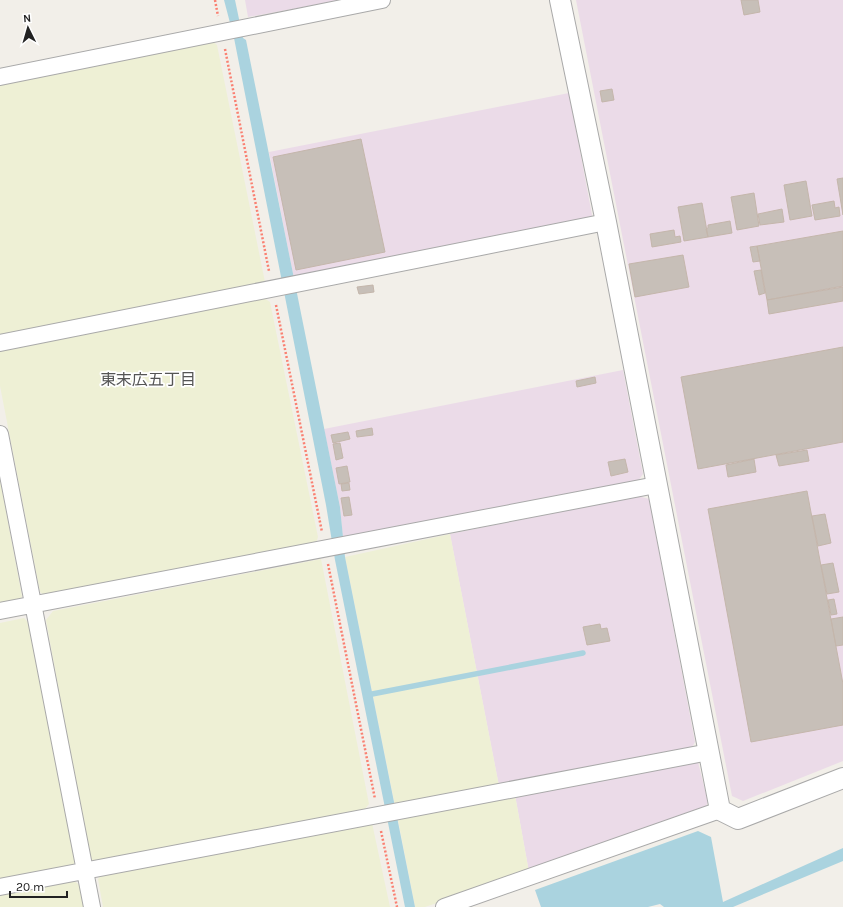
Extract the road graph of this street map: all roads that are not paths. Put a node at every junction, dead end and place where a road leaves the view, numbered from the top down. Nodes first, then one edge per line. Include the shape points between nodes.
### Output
1 (382, 0) edge
2 (560, 0) edge
3 (0, 77) edge
4 (606, 222) junction
5 (0, 343) edge
6 (0, 434) edge
7 (656, 484) junction
8 (32, 605) junction
9 (0, 611) edge
10 (709, 752) junction
11 (843, 778) edge
12 (720, 810) junction
13 (85, 870) junction
14 (0, 887) edge
15 (92, 907) edge
16 (444, 907) edge

1 - 3 street
2 - 4 street
4 - 5 street
4 - 7 street
6 - 8 street
7 - 8 street
7 - 10 street
8 - 9 street
8 - 13 street
10 - 12 street
10 - 13 street
11 - 12 street via 738,819
12 - 16 street
13 - 14 street
13 - 15 street

